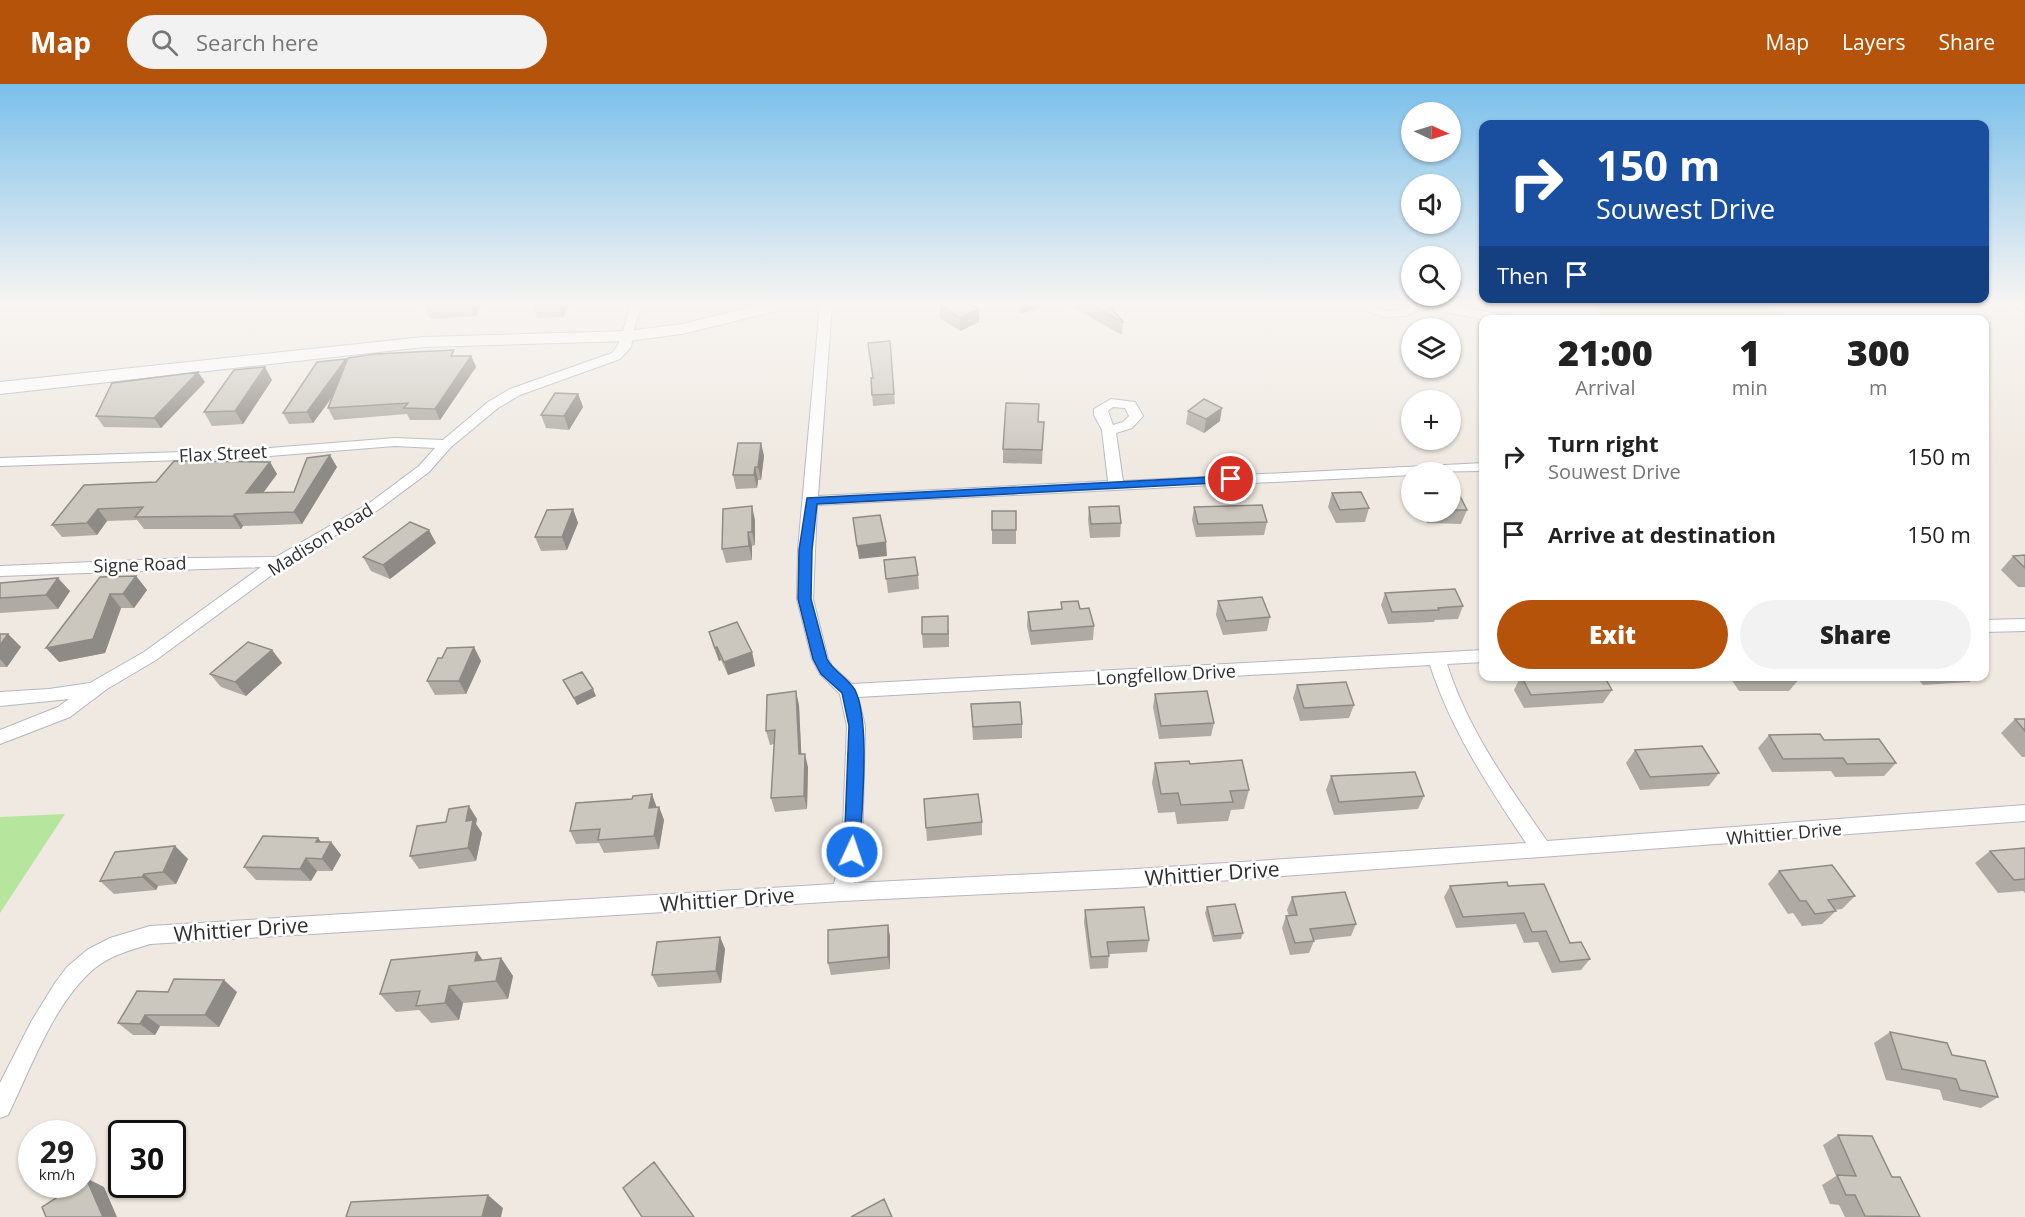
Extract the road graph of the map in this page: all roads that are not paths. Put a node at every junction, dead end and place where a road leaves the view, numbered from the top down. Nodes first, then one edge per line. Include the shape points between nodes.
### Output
1 (287, 357) edge
2 (614, 357) edge
3 (822, 357) edge
4 (0, 388) edge
5 (1109, 430) dead end
6 (446, 444) junction
7 (0, 462) edge
8 (1479, 467) edge
9 (1116, 485) junction
10 (812, 501) junction
11 (279, 562) junction
12 (0, 571) edge
13 (2025, 625) edge
14 (1989, 626) edge
15 (1479, 656) edge
16 (1437, 660) junction
17 (101, 684) junction
18 (848, 691) junction
19 (0, 699) edge
20 (0, 737) edge
21 (2025, 813) edge
22 (1542, 850) junction
23 (842, 892) junction
24 (0, 1107) edge

1 - 4 main road
2 - 6 street, Madison Road via 515,392
3 - 10 street
5 - 9 street
6 - 7 street, Flax Street via 395,442 243,454
6 - 11 street, Madison Road via 424,469 381,501
8 - 9 street
9 - 10 street
10 - 18 street via 805,599 820,659
11 - 12 street, Signe Road
11 - 17 street, Madison Road via 150,656
13 - 14 street
15 - 16 street, Longfellow Drive
16 - 18 street, Longfellow Drive
16 - 22 street via 1462,726
17 - 19 street via 71,693
17 - 20 street, Madison Road via 64,712
18 - 23 street via 856,726 857,758 852,852
21 - 22 street, Whittier Drive
22 - 23 street, Whittier Drive via 1136,878
23 - 24 street, Whittier Drive via 150,935 100,953 70,978

